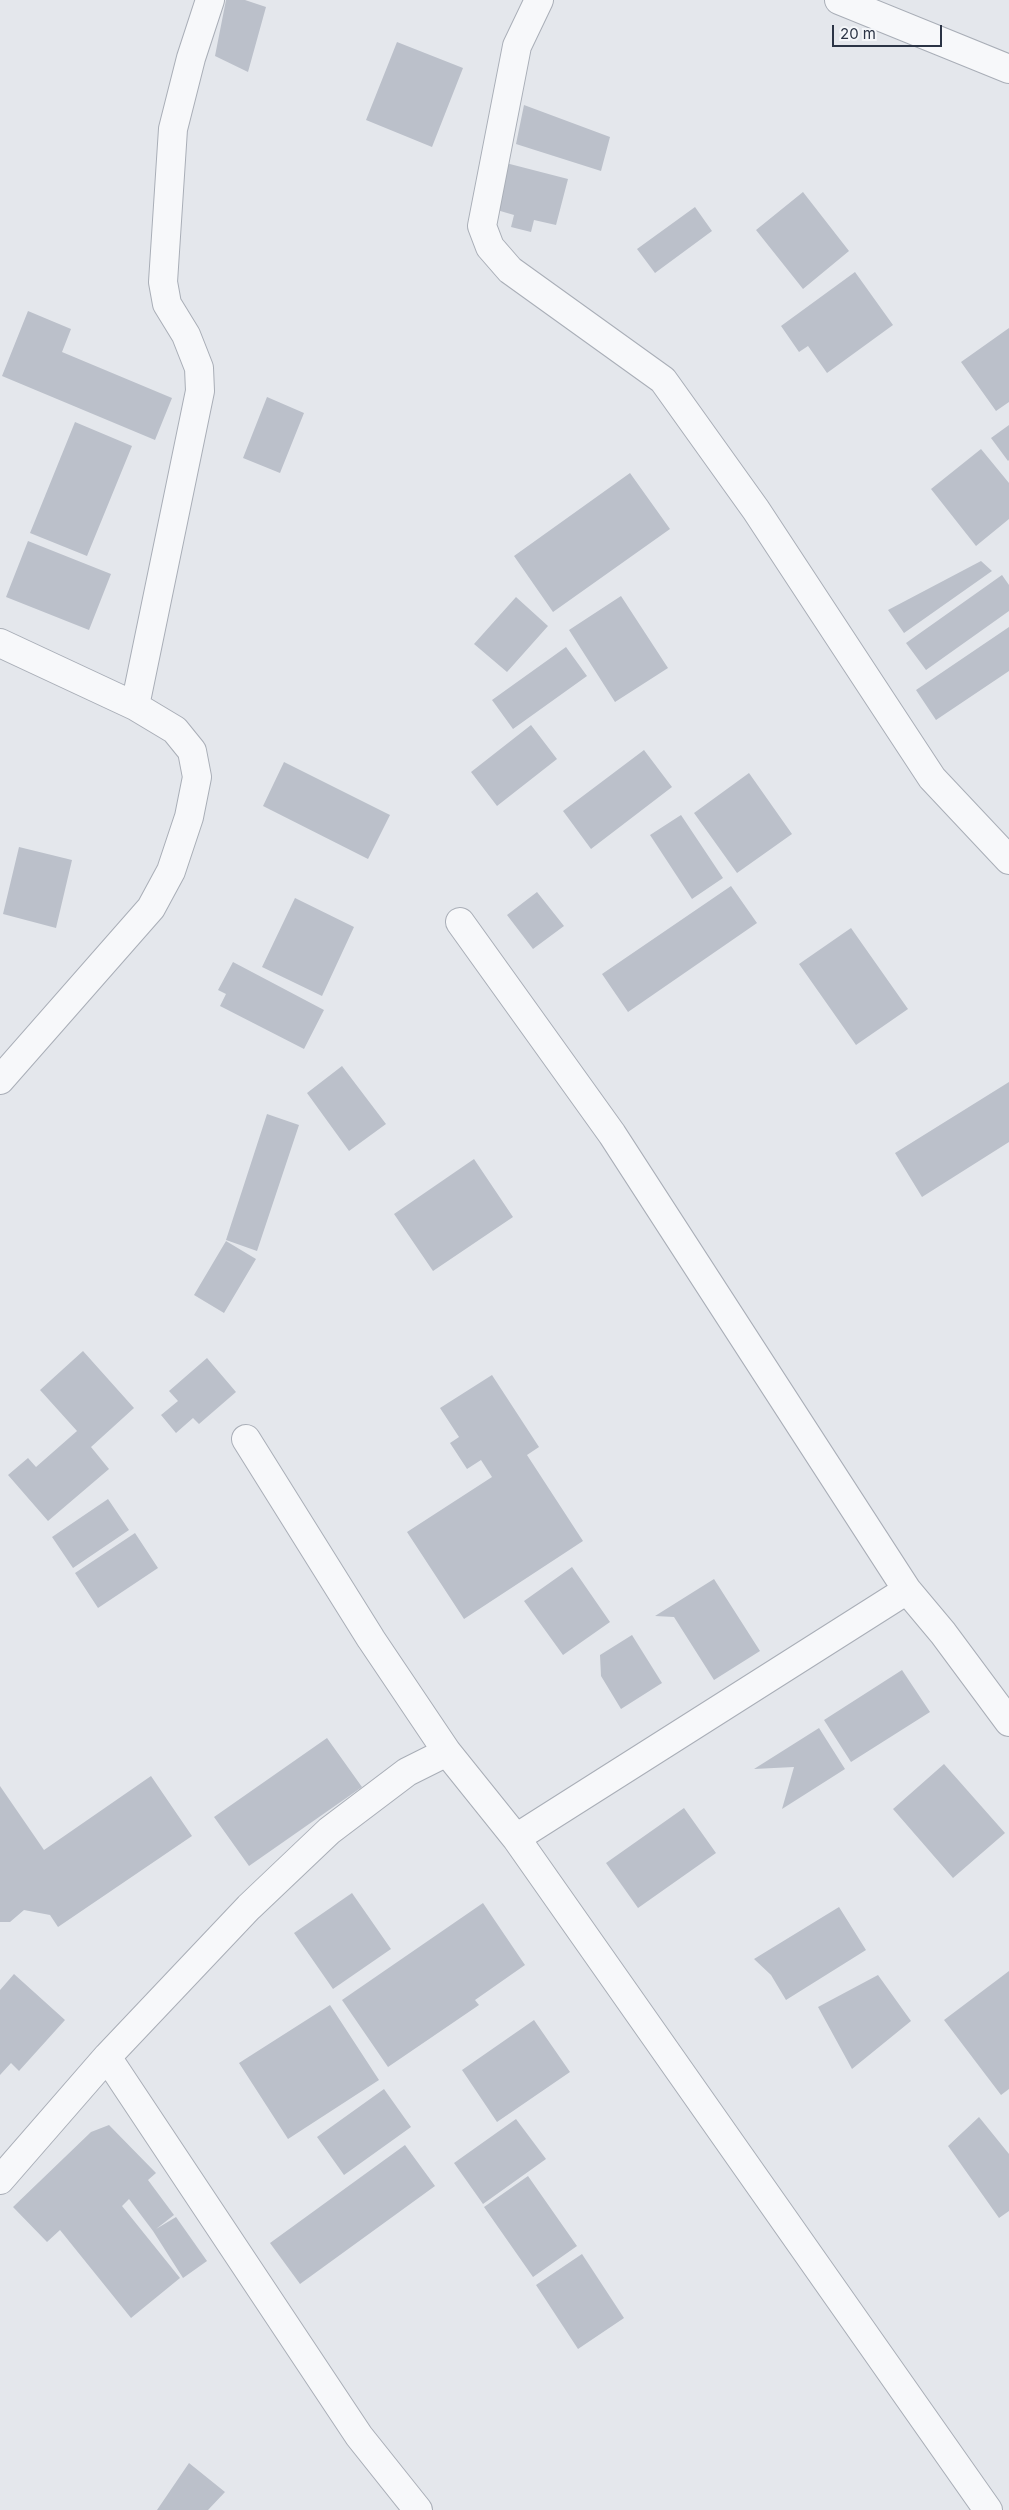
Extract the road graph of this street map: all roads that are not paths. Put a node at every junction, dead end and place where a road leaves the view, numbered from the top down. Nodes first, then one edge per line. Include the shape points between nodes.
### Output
1 (210, 0) edge
2 (539, 0) edge
3 (839, 0) edge
4 (1009, 69) edge
5 (0, 643) edge
6 (134, 706) junction
7 (1009, 860) edge
8 (460, 922) dead end
9 (0, 1080) edge
10 (246, 1439) dead end
11 (907, 1590) junction
12 (1009, 1722) edge
13 (447, 1752) junction
14 (516, 1838) junction
15 (107, 2057) junction
16 (0, 2180) edge
17 (418, 2510) edge
18 (988, 2510) edge

1 - 6 street via 173,129 163,282 166,304 186,335 199,368 200,391
2 - 7 street via 518,46 482,226 490,247 510,270 663,380 756,510 932,778
3 - 4 street
5 - 6 street
6 - 9 street via 175,730 192,751 197,777 189,817 171,871 151,908
8 - 11 street via 612,1134
10 - 13 street via 371,1639
11 - 12 street
11 - 14 street
13 - 14 street
13 - 15 street via 407,1772 329,1831 249,1907
14 - 18 street
15 - 16 street
15 - 17 street via 359,2436

